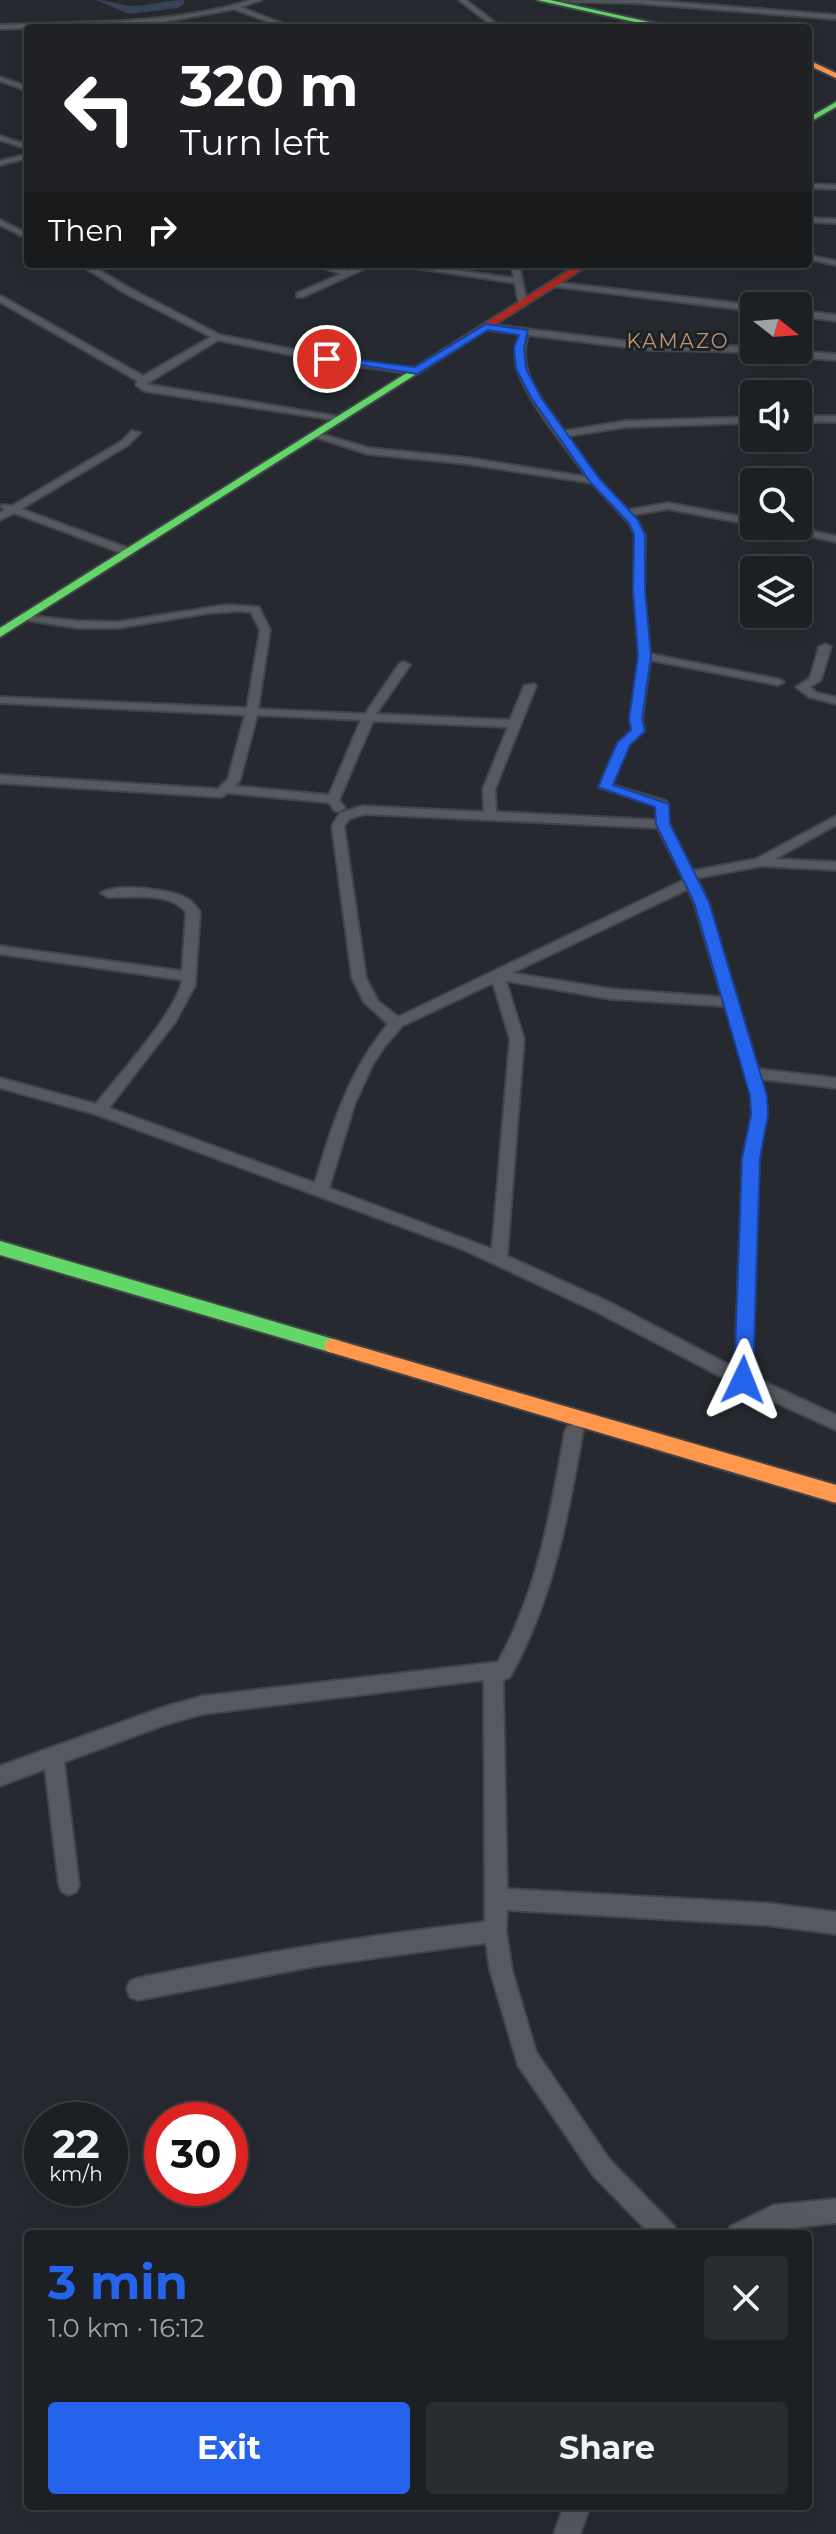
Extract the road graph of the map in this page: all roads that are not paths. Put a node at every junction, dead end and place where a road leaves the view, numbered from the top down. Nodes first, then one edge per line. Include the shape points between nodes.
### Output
1 (258, 0) edge
2 (462, 0) edge
3 (542, 0) edge
4 (236, 8) junction
5 (836, 17) edge
6 (156, 24) edge
7 (280, 24) edge
8 (494, 24) edge
9 (653, 24) edge
10 (24, 26) edge
11 (0, 27) edge
12 (812, 64) edge
13 (836, 76) edge
14 (0, 79) edge
15 (24, 88) edge
16 (836, 104) edge
17 (812, 117) edge
18 (0, 138) edge
19 (24, 146) edge
20 (24, 157) edge
21 (3, 162) edge
22 (24, 168) edge
23 (812, 186) edge
24 (836, 187) edge
25 (812, 220) edge
26 (836, 221) edge
27 (0, 222) edge
28 (24, 235) edge
29 (812, 258) edge
30 (836, 263) edge
31 (90, 268) edge
32 (329, 268) edge
33 (362, 268) edge
34 (422, 268) edge
35 (516, 268) edge
36 (579, 268) edge
37 (348, 274) junction
38 (519, 281) junction
39 (554, 284) junction
40 (300, 295) dead end
41 (0, 299) edge
42 (523, 304) junction
43 (740, 306) edge
44 (812, 315) edge
45 (836, 318) edge
46 (486, 327) junction
47 (525, 332) junction
48 (217, 337) junction
49 (836, 357) edge
50 (417, 371) junction
51 (143, 380) junction
52 (342, 418) junction
53 (812, 419) edge
54 (836, 419) edge
55 (740, 420) edge
56 (135, 433) dead end
57 (560, 434) junction
58 (314, 435) junction
59 (595, 481) junction
60 (0, 505) edge
61 (12, 509) junction
62 (627, 513) junction
63 (0, 517) edge
64 (740, 519) edge
65 (812, 534) edge
66 (836, 539) edge
67 (129, 552) junction
68 (26, 617) junction
69 (0, 633) edge
70 (825, 647) dead end
71 (645, 656) junction
72 (404, 665) dead end
73 (778, 682) dead end
74 (530, 686) dead end
75 (0, 700) edge
76 (836, 701) edge
77 (252, 713) junction
78 (369, 716) junction
79 (514, 724) junction
80 (0, 779) edge
81 (227, 789) junction
82 (333, 800) junction
83 (344, 816) junction
84 (490, 816) junction
85 (836, 820) edge
86 (663, 824) junction
87 (760, 862) junction
88 (836, 866) edge
89 (692, 878) junction
90 (108, 893) dead end
91 (0, 950) edge
92 (497, 975) junction
93 (188, 976) junction
94 (729, 1002) junction
95 (397, 1023) junction
96 (752, 1073) junction
97 (0, 1083) edge
98 (836, 1083) edge
99 (99, 1110) junction
100 (320, 1192) junction
101 (0, 1248) edge
102 (499, 1259) junction
103 (0, 1261) edge
104 (743, 1380) junction
105 (509, 1405) junction
106 (836, 1423) edge
107 (574, 1431) junction
108 (836, 1494) edge
109 (836, 1506) edge
110 (493, 1670) junction
111 (53, 1757) junction
112 (0, 1776) edge
113 (69, 1885) dead end
114 (497, 1899) junction
115 (836, 1923) edge
116 (495, 1931) junction
117 (138, 1989) dead end
118 (836, 2211) edge
119 (662, 2230) edge
120 (747, 2230) edge
121 (576, 2510) edge
122 (567, 2534) edge

1 - 4 street
2 - 8 street
3 - 5 street via 634,1
3 - 9 street
4 - 6 street
4 - 7 street
10 - 11 street
12 - 13 street
14 - 15 street
16 - 17 street
18 - 19 street
20 - 21 street
21 - 22 street
23 - 24 street
25 - 26 street
27 - 28 street
29 - 30 street
31 - 48 street
32 - 37 street
33 - 37 street
34 - 38 street
35 - 38 street
36 - 39 street
37 - 40 street
38 - 42 street
39 - 42 street
39 - 43 street
41 - 51 street
42 - 46 street
44 - 45 street
46 - 47 street
46 - 50 street
47 - 49 street via 650,347
47 - 57 street via 519,348 521,369
48 - 50 street
48 - 51 street
50 - 52 street
51 - 52 street via 147,389
52 - 58 street
53 - 54 street
55 - 57 street via 626,424
56 - 61 street
57 - 59 street
58 - 59 street via 368,451
58 - 67 street
59 - 62 street
60 - 61 street
61 - 63 street
61 - 67 street
62 - 64 street via 668,506
62 - 71 street via 640,535
65 - 66 street
67 - 68 street
68 - 69 street
68 - 77 street via 96,626 255,609 265,630
70 - 76 street via 815,680 802,687
71 - 73 street
71 - 86 street via 638,731 624,743 605,787 662,804
72 - 78 street
74 - 79 street
75 - 77 street
77 - 78 street
77 - 81 street
78 - 79 street
78 - 82 street
79 - 84 street via 489,789
80 - 81 street via 221,793
81 - 82 street
82 - 83 street
83 - 84 street via 363,810
83 - 95 street via 338,826 359,978 376,1009
84 - 86 street
85 - 87 street
86 - 89 street
87 - 88 street
87 - 89 street
89 - 92 street
89 - 94 street
90 - 93 street via 178,897 188,903 193,912
91 - 93 street
92 - 94 street via 611,994
92 - 95 street
92 - 102 street via 517,1039
93 - 99 street via 170,1019
94 - 96 street
95 - 100 street via 376,1046 348,1093
96 - 98 street
96 - 104 street via 759,1115 751,1158
97 - 99 street
99 - 100 street
100 - 102 street
101 - 105 street
102 - 104 street
103 - 105 street
104 - 106 street
105 - 107 street
105 - 108 street
107 - 109 street
107 - 110 street via 554,1546 520,1644 503,1671
110 - 111 street via 203,1705
110 - 114 street
111 - 112 street
111 - 113 street
114 - 115 street via 766,1914
114 - 116 street
116 - 117 street via 391,1942
116 - 119 street via 526,2057 601,2167
118 - 120 street via 774,2217
121 - 122 street

